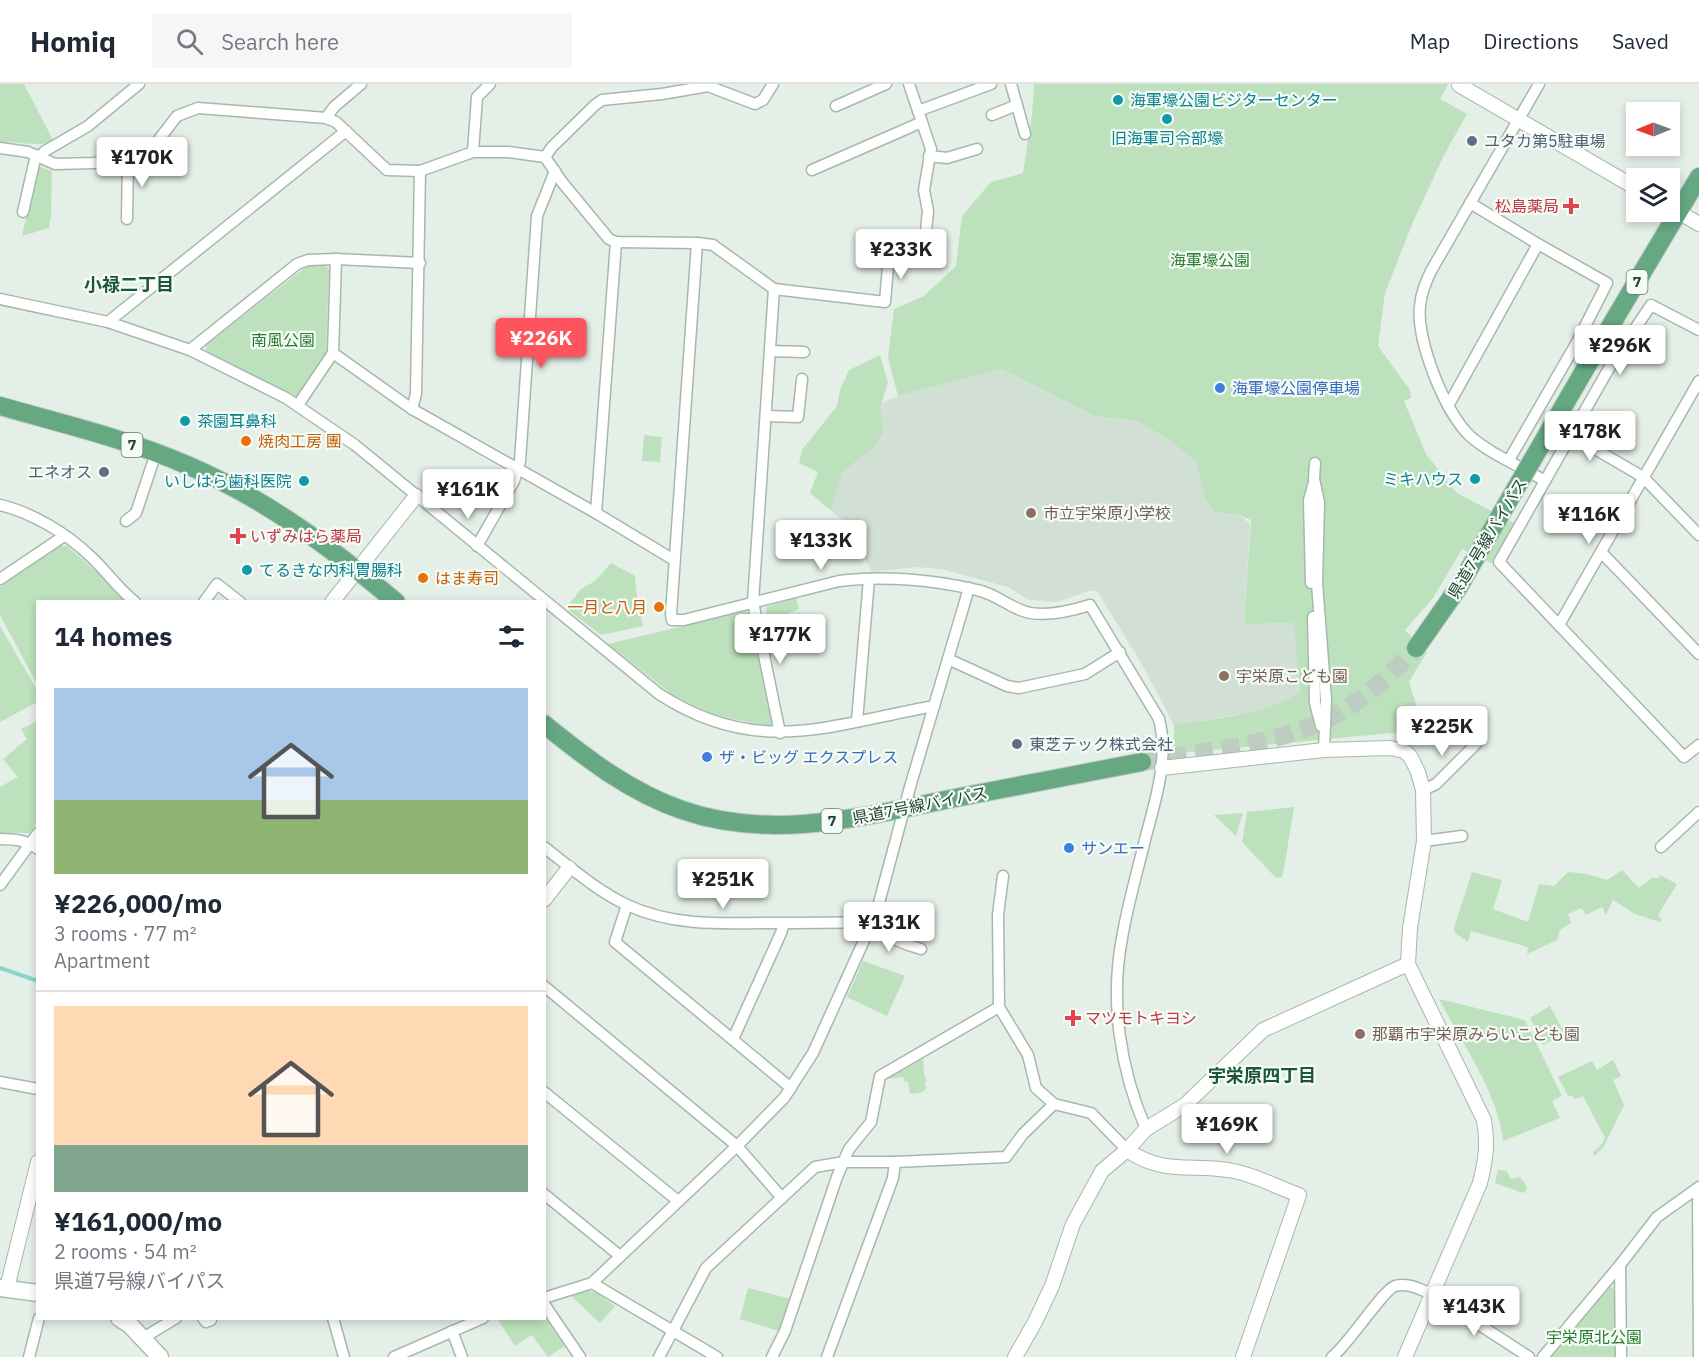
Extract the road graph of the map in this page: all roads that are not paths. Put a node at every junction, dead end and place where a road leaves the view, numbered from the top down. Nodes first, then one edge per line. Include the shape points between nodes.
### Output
1 (139, 84) edge
2 (361, 84) edge
3 (490, 84) edge
4 (773, 84) edge
5 (886, 84) edge
6 (909, 84) edge
7 (991, 84) edge
8 (1011, 84) edge
9 (1539, 84) edge
10 (708, 85) edge
11 (1459, 85) edge
12 (1017, 105) junction
13 (836, 106) dead end
14 (918, 111) junction
15 (992, 115) dead end
16 (326, 118) junction
17 (1518, 118) junction
18 (922, 122) junction
19 (346, 131) junction
20 (1025, 134) dead end
21 (0, 148) edge
22 (978, 148) dead end
23 (473, 152) junction
24 (38, 156) junction
25 (929, 156) junction
26 (128, 157) junction
27 (545, 157) junction
28 (812, 170) dead end
29 (420, 171) junction
30 (555, 171) junction
31 (1699, 177) edge
32 (1626, 182) edge
33 (1680, 202) edge
34 (1470, 203) junction
35 (23, 212) dead end
36 (1680, 213) edge
37 (127, 219) dead end
38 (1667, 222) edge
39 (1699, 224) edge
40 (616, 242) junction
41 (697, 243) junction
42 (1539, 244) junction
43 (336, 259) junction
44 (420, 262) junction
45 (774, 289) junction
46 (0, 299) edge
47 (108, 322) junction
48 (1699, 330) edge
49 (190, 350) junction
50 (770, 351) junction
51 (804, 352) dead end
52 (333, 353) junction
53 (802, 379) dead end
54 (1699, 381) edge
55 (298, 405) junction
56 (0, 406) edge
57 (1448, 406) junction
58 (412, 409) junction
59 (766, 416) junction
60 (1571, 435) junction
61 (156, 453) junction
62 (1509, 460) junction
63 (1315, 463) dead end
64 (518, 470) junction
65 (1643, 477) junction
66 (1545, 481) junction
67 (416, 496) junction
68 (0, 505) edge
69 (596, 513) junction
70 (126, 521) dead end
71 (1698, 532) edge
72 (63, 536) junction
73 (477, 546) junction
74 (1601, 552) junction
75 (674, 560) junction
76 (358, 570) junction
77 (0, 579) edge
78 (869, 579) junction
79 (969, 588) junction
80 (133, 600) edge
81 (205, 600) edge
82 (237, 600) edge
83 (334, 600) edge
84 (394, 600) edge
85 (544, 600) edge
86 (546, 601) edge
87 (753, 602) junction
88 (1558, 625) junction
89 (1416, 648) tunnel mouth
90 (1120, 652) junction
91 (1699, 654) edge
92 (948, 659) junction
93 (934, 706) junction
94 (857, 721) junction
95 (546, 726) edge
96 (780, 733) junction
97 (1476, 744) dead end
98 (1699, 745) edge
99 (1323, 750) junction
100 (1142, 762) tunnel mouth
101 (1162, 768) junction
102 (1423, 790) junction
103 (904, 809) junction
104 (1699, 812) edge
105 (1462, 836) dead end
106 (0, 839) edge
107 (1424, 841) junction
108 (34, 846) edge
109 (1661, 847) dead end
110 (546, 849) edge
111 (569, 868) junction
112 (1003, 876) dead end
113 (0, 885) edge
114 (546, 897) edge
115 (627, 905) junction
116 (784, 923) junction
117 (872, 927) junction
118 (921, 949) dead end
119 (1408, 964) junction
120 (546, 988) edge
121 (999, 1007) junction
122 (733, 1039) junction
123 (0, 1082) edge
124 (791, 1088) junction
125 (36, 1089) edge
126 (546, 1094) edge
127 (1054, 1104) junction
128 (1146, 1129) junction
129 (737, 1146) junction
130 (1127, 1150) junction
131 (844, 1162) junction
132 (895, 1162) junction
133 (36, 1178) edge
134 (1699, 1188) edge
135 (546, 1196) edge
136 (782, 1198) junction
137 (678, 1201) junction
138 (32, 1210) edge
139 (620, 1256) junction
140 (1620, 1264) junction
141 (592, 1283) junction
142 (4, 1288) edge
143 (36, 1293) edge
144 (1432, 1294) junction
145 (546, 1297) edge
146 (546, 1307) edge
147 (38, 1320) edge
148 (121, 1320) edge
149 (173, 1320) edge
150 (334, 1320) edge
151 (478, 1320) edge
152 (452, 1331) junction
153 (672, 1332) junction
154 (143, 1338) junction
155 (1018, 1356) edge
156 (29, 1357) edge
157 (160, 1357) edge
158 (344, 1357) edge
159 (394, 1357) edge
160 (462, 1357) edge
161 (580, 1357) edge
162 (659, 1357) edge
163 (717, 1357) edge
164 (772, 1357) edge
165 (827, 1357) edge
166 (1244, 1357) edge
167 (1332, 1357) edge
168 (1406, 1357) edge
169 (1529, 1357) edge
170 (1543, 1357) edge
171 (1621, 1357) edge
172 (1699, 1357) edge

1 - 24 street via 88,126
2 - 16 street
3 - 23 street via 477,97
4 - 10 street via 763,100 755,104
5 - 13 street
6 - 14 street
7 - 14 street
8 - 12 street
9 - 17 street
10 - 27 street via 602,100
11 - 17 street
12 - 15 street
12 - 20 street
14 - 18 street
16 - 19 street
16 - 26 street via 198,108 177,116 150,151
17 - 32 street
17 - 34 street
18 - 25 street via 931,149
18 - 28 street
19 - 29 street via 387,170
19 - 47 street
21 - 24 street
22 - 25 street via 947,158
23 - 27 street
23 - 29 street
24 - 26 street via 55,164 75,165
24 - 35 street
25 - 45 street via 924,190 928,211 923,260 889,255 885,302
26 - 37 street
27 - 30 street
29 - 44 street
30 - 40 street via 609,239
30 - 64 street via 537,216
31 - 33 main road, 県道7号線バイパス / 7
34 - 42 street
34 - 57 street via 1431,271 1420,306 1422,334
36 - 39 street
38 - 89 main road, 県道7号線バイパス / 7, bridge via 1458,588
40 - 41 street
40 - 69 street
41 - 45 street via 713,245
41 - 75 street
42 - 57 street
42 - 62 street via 1607,283
43 - 44 street
43 - 49 street via 297,264
43 - 52 street
44 - 58 street via 416,394
45 - 50 street
46 - 47 street
47 - 49 street
48 - 60 street via 1652,305 1611,363
49 - 55 street
50 - 51 street
50 - 59 street
52 - 55 street
52 - 58 street
53 - 59 street via 798,417
54 - 65 street
55 - 67 street via 355,445
56 - 61 main road, 7
57 - 62 street via 1470,436
58 - 64 street
59 - 87 street
60 - 65 street
60 - 66 street
61 - 70 street via 136,513
61 - 76 main road, 7 via 239,490 307,532
62 - 66 street
63 - 99 street via 1309,500 1309,551 1315,703
64 - 69 street
64 - 73 street
65 - 71 street
65 - 74 street
66 - 88 street via 1499,562
67 - 73 street
67 - 76 street
68 - 72 street via 50,526
69 - 75 street
72 - 77 street
72 - 80 street via 88,554
73 - 85 street
74 - 88 street
74 - 91 street
75 - 87 street via 672,620
76 - 83 street
76 - 84 main road, 7
78 - 79 street
78 - 87 street via 840,581
78 - 94 street
79 - 90 street via 1025,612 1066,613 1090,604
79 - 92 street
81 - 82 street via 217,584
86 - 96 street via 669,700 714,722
87 - 96 street
88 - 98 street via 1684,757
90 - 92 street via 1085,674 1019,688
90 - 101 street via 1159,719
92 - 93 street
93 - 94 street
93 - 103 street
94 - 96 street
95 - 103 main road, 県道7号線バイパス / 7 via 588,759 639,791 713,819 784,826
97 - 102 street via 1436,784
99 - 101 street
99 - 102 street via 1404,751 1415,763
100 - 103 main road, 県道7号線バイパス / 7
101 - 128 street via 1118,965 1118,1031 1129,1082
102 - 107 street
103 - 117 street
104 - 109 street
105 - 107 street
106 - 108 street
107 - 119 street
108 - 113 street
110 - 111 street
111 - 114 street
111 - 115 street
112 - 121 street via 998,915
115 - 116 street via 662,917 698,923
115 - 122 street via 615,942
116 - 117 street via 863,922
116 - 122 street
117 - 118 street via 902,944
117 - 124 street via 813,1053
119 - 128 street via 1263,1030 1185,1105
119 - 144 street via 1484,1120 1488,1140 1480,1183
120 - 129 street
121 - 127 street via 1028,1055 1036,1088
121 - 131 street via 880,1076 871,1122 849,1149
122 - 124 street
123 - 125 street
124 - 129 street
126 - 137 street
127 - 130 street via 1091,1113
127 - 132 street via 1006,1157
128 - 130 street
129 - 136 street
129 - 137 street
130 - 155 street via 1102,1171 1088,1194 1073,1224 1052,1286
130 - 166 street via 1160,1166 1234,1171 1299,1195
131 - 132 street
131 - 136 street via 815,1167
131 - 164 street via 785,1331
132 - 165 street via 893,1178
133 - 138 street
134 - 140 street via 1657,1217
134 - 172 street
135 - 139 street
136 - 153 street via 706,1268
137 - 139 street
138 - 142 street
139 - 141 street
140 - 170 street
140 - 171 street
141 - 145 street
141 - 153 street
142 - 143 main road
144 - 167 street via 1402,1285 1389,1288 1343,1349
144 - 168 street
144 - 169 street
146 - 161 street
147 - 156 street
148 - 154 main road
149 - 154 street
150 - 158 street
151 - 152 street
152 - 159 street
152 - 160 street
153 - 162 street
153 - 163 street
154 - 157 main road

